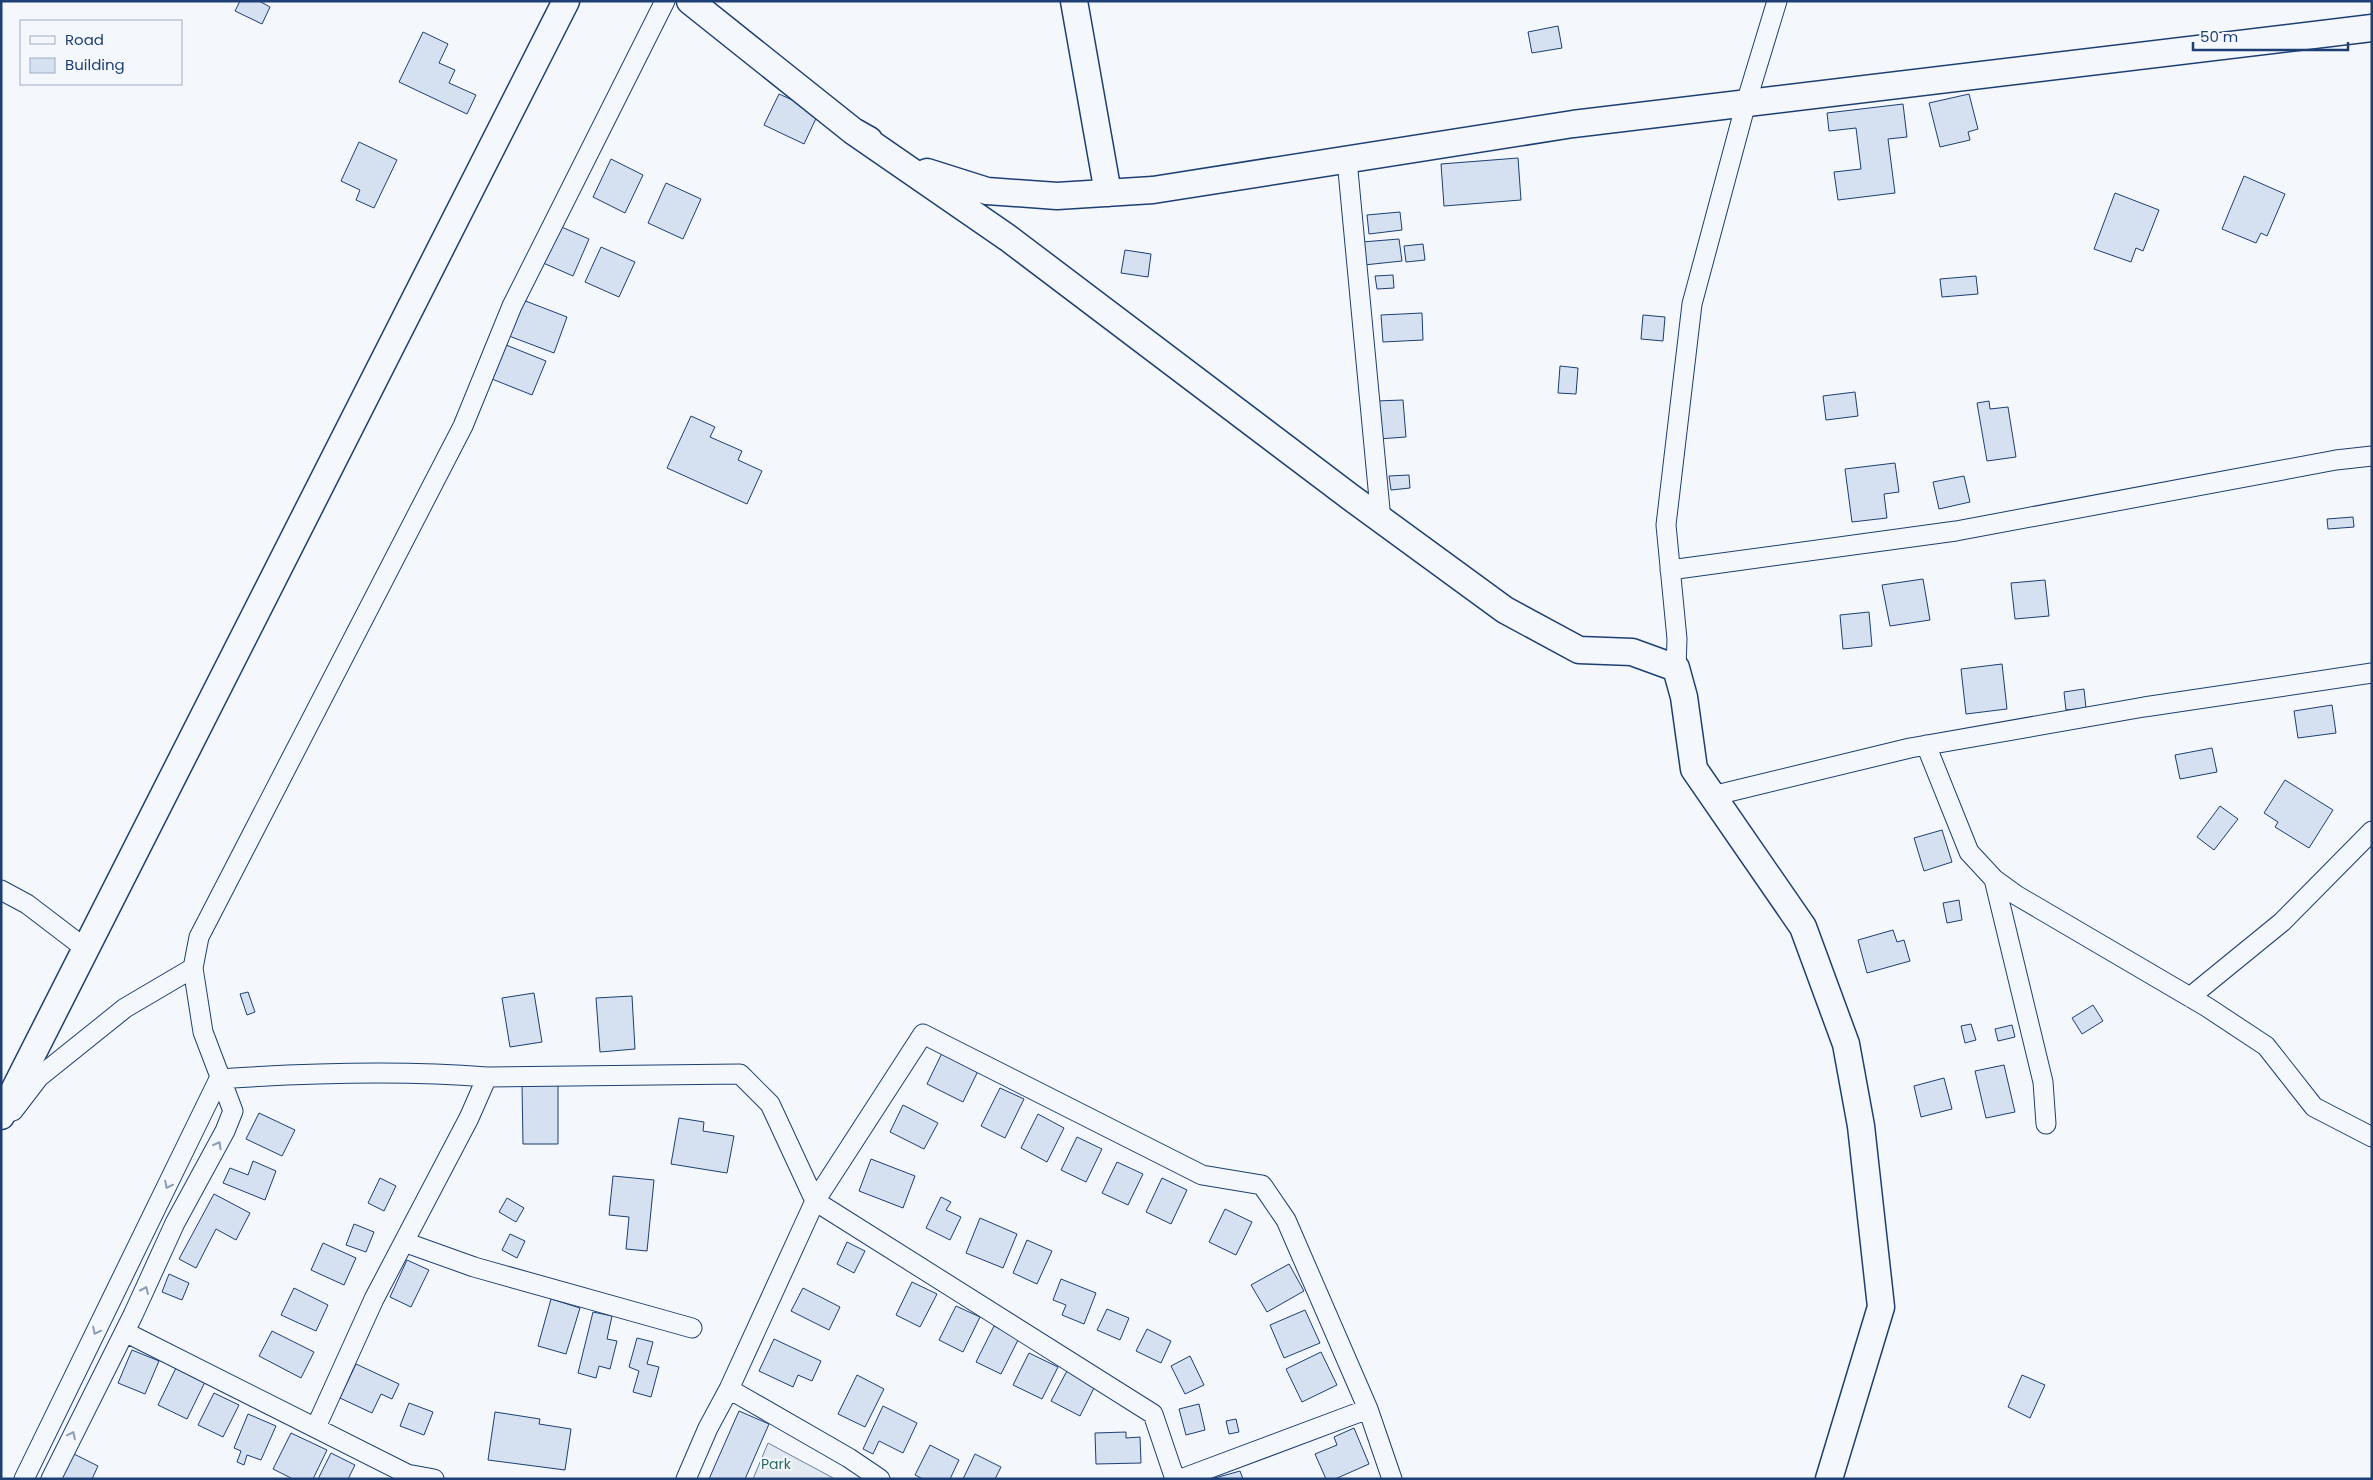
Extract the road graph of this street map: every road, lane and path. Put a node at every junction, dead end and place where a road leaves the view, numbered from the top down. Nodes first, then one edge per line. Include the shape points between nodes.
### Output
1 (566, 1) edge
2 (665, 1) edge
3 (690, 1) edge
4 (1074, 1) edge
5 (1778, 1) edge
6 (2372, 28) edge
7 (1746, 103) junction
8 (853, 131) junction
9 (1347, 160) junction
10 (1108, 193) junction
11 (2372, 456) edge
12 (1381, 520) junction
13 (1670, 570) junction
14 (1676, 668) junction
15 (2372, 673) edge
16 (1926, 745) junction
17 (1712, 796) junction
18 (2372, 832) edge
19 (1994, 879) junction
20 (1, 890) edge
21 (86, 949) junction
22 (193, 968) junction
23 (2190, 998) junction
24 (487, 1077) junction
25 (219, 1078) junction
26 (1, 1116) edge
27 (2046, 1124) dead end
28 (1, 1126) edge
29 (2372, 1137) edge
30 (815, 1202) junction
31 (404, 1242) junction
32 (692, 1328) dead end
33 (125, 1332) junction
34 (730, 1389) junction
35 (1368, 1409) junction
36 (316, 1427) junction
37 (408, 1476) edge
38 (24, 1479) edge
39 (51, 1479) edge
40 (434, 1479) edge
41 (686, 1479) edge
42 (880, 1479) edge
43 (1175, 1479) edge
44 (1181, 1479) edge
45 (1392, 1479) edge
46 (1829, 1479) edge

1 - 21 main road
2 - 22 street via 512,306 463,426 199,937
3 - 8 main road
4 - 10 main road
5 - 7 street
6 - 7 main road
7 - 9 main road via 1573,124
7 - 13 street via 1692,304 1666,525
8 - 10 main road via 928,173 987,191 1057,196
8 - 12 main road via 1008,238
9 - 10 main road via 1153,190
9 - 12 street
11 - 13 street via 1956,530
12 - 14 main road via 1505,610 1579,650 1632,652
13 - 14 street
14 - 17 main road via 1684,697 1694,769
15 - 16 street via 2144,707
16 - 17 street
16 - 19 street via 1969,852
17 - 46 main road via 1803,927 1846,1044 1861,1126 1881,1307
18 - 23 street via 2282,922
19 - 23 street
19 - 27 street via 2043,1082
20 - 21 street via 27,904
21 - 26 main road
22 - 25 street via 203,1032
22 - 28 street via 125,1008 39,1076
23 - 29 street via 2266,1046 2314,1107
24 - 25 street via 331,1074
24 - 30 street via 740,1074 770,1104
24 - 31 street
33 -> 25 street via 175,1223 233,1111
25 -> 38 street
30 - 34 street
30 - 35 street via 923,1034 1202,1175 1262,1185 1286,1220
30 - 43 street via 1153,1414
31 - 32 street via 474,1268
31 - 36 street via 374,1299
33 - 36 street
39 -> 33 street
34 - 41 street via 708,1428
34 - 42 street
35 - 44 street
35 - 45 street
36 - 37 street
37 - 40 street

